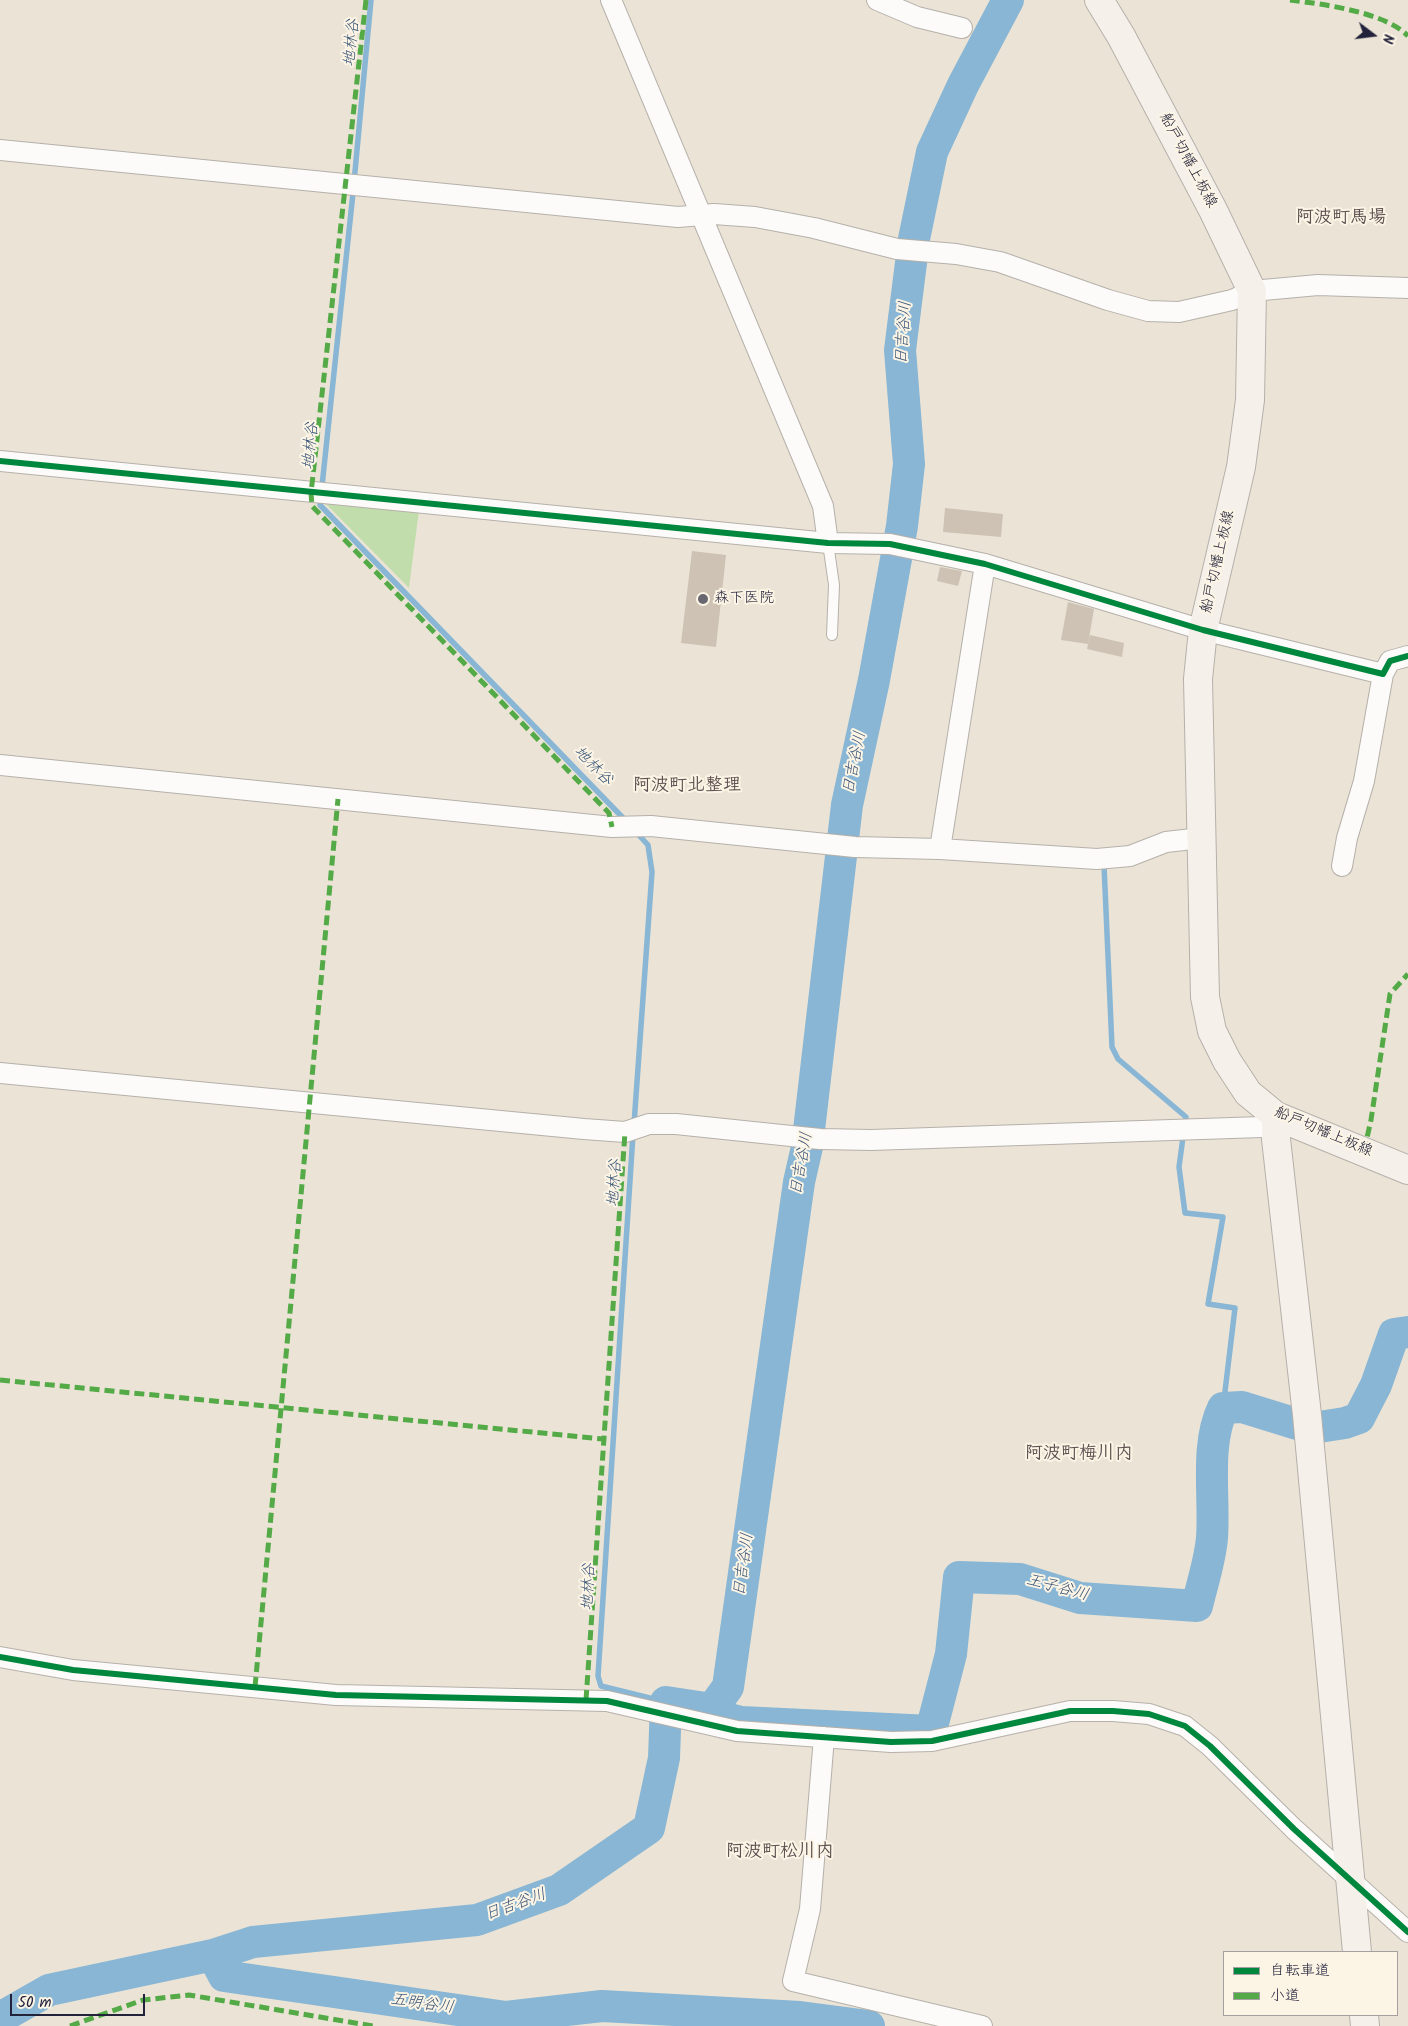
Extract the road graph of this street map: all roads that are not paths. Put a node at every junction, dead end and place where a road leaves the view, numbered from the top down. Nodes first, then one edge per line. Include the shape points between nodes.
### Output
1 (611, 0) edge
2 (877, 0) edge
3 (1099, 0) edge
4 (962, 28) dead end
5 (0, 150) edge
6 (702, 216) junction
7 (1408, 288) edge
8 (1252, 291) junction
9 (0, 461) edge
10 (828, 543) junction
11 (985, 564) junction
12 (1203, 630) junction
13 (832, 635) dead end
14 (1408, 656) edge
15 (1382, 674) junction
16 (0, 765) edge
17 (1201, 838) junction
18 (940, 849) junction
19 (1342, 866) dead end
20 (0, 1073) edge
21 (1276, 1116) junction
22 (1408, 1170) edge
23 (0, 1657) edge
24 (824, 1737) junction
25 (1350, 1877) junction
26 (1407, 1928) edge
27 (1357, 1951) edge
28 (982, 2026) edge

1 - 6 street
2 - 4 street via 917,17
3 - 8 main road, 船戸切幡上板線 via 1213,210
5 - 6 street via 678,218
6 - 8 street via 755,217 897,249 1000,262 1148,311 1179,312 1232,300
6 - 10 street via 823,506
7 - 8 street via 1318,285
8 - 12 main road, 船戸切幡上板線 via 1250,400 1241,467
9 - 10 street
10 - 11 street via 899,545
10 - 13 lane via 834,585
11 - 12 street
11 - 18 street
12 - 15 street
12 - 17 main road, 船戸切幡上板線 via 1198,679
14 - 15 street via 1390,661
15 - 19 street via 1364,781
16 - 18 street via 855,847
17 - 18 street via 1166,842 1130,856 1097,859
17 - 21 main road, 船戸切幡上板線 via 1205,997 1212,1032 1248,1093
20 - 21 street via 584,1129 635,1129 649,1124 676,1124 820,1139 881,1140 1262,1127
21 - 22 main road, 船戸切幡上板線
21 - 25 main road
23 - 24 street via 73,1670 336,1695 607,1701 737,1732
24 - 25 street via 932,1741 1070,1711 1149,1714 1185,1726 1210,1746 1294,1829
24 - 28 street via 810,1909 793,1981
25 - 26 street
25 - 27 main road

